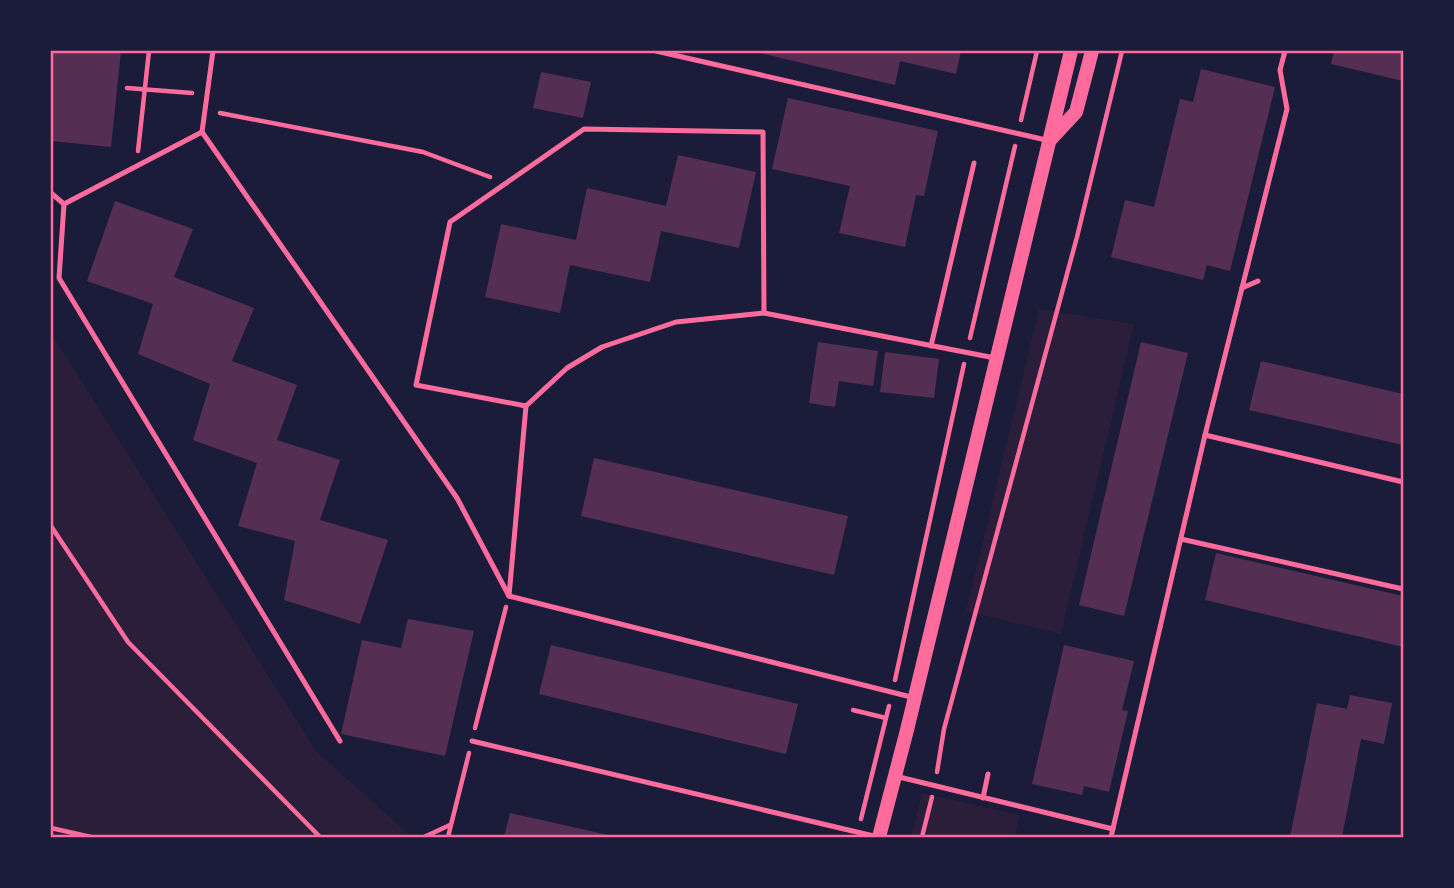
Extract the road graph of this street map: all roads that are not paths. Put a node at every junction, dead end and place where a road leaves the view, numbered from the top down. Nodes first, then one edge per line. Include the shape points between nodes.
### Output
1 (214, 51) edge
2 (656, 51) edge
3 (1070, 51) edge
4 (1092, 51) edge
5 (1285, 51) edge
6 (202, 132) junction
7 (1049, 141) junction
8 (974, 163) dead end
9 (51, 193) edge
10 (64, 204) junction
11 (1258, 281) dead end
12 (1242, 288) junction
13 (764, 313) junction
14 (931, 346) junction
15 (997, 359) junction
16 (526, 406) junction
17 (1205, 435) junction
18 (1403, 482) edge
19 (1181, 539) junction
20 (1403, 589) edge
21 (509, 596) junction
22 (915, 698) junction
23 (340, 740) dead end
24 (472, 741) road end
25 (988, 774) dead end
26 (895, 776) junction
27 (983, 797) junction
28 (1113, 829) junction
29 (878, 837) edge
30 (1111, 837) edge

1 - 6 lane
2 - 7 lane
3 - 7 main road
4 - 7 main road via 1076,112
5 - 12 lane via 1280,70 1287,108
6 - 10 lane
6 - 21 lane via 457,498
7 - 15 main road
8 - 14 lane
9 - 10 lane
10 - 23 lane via 59,278
11 - 12 lane
12 - 17 lane
13 - 14 lane
13 - 16 lane via 676,323 602,348 567,368
13 - 16 lane via 763,132 584,129 450,222 416,385
14 - 15 lane
15 - 22 main road
16 - 21 lane
17 - 18 lane
17 - 19 lane
19 - 20 lane
19 - 28 lane
21 - 22 lane
22 - 26 main road
24 - 29 lane
25 - 27 lane
26 - 27 lane
26 - 29 main road
27 - 28 lane
28 - 30 lane

